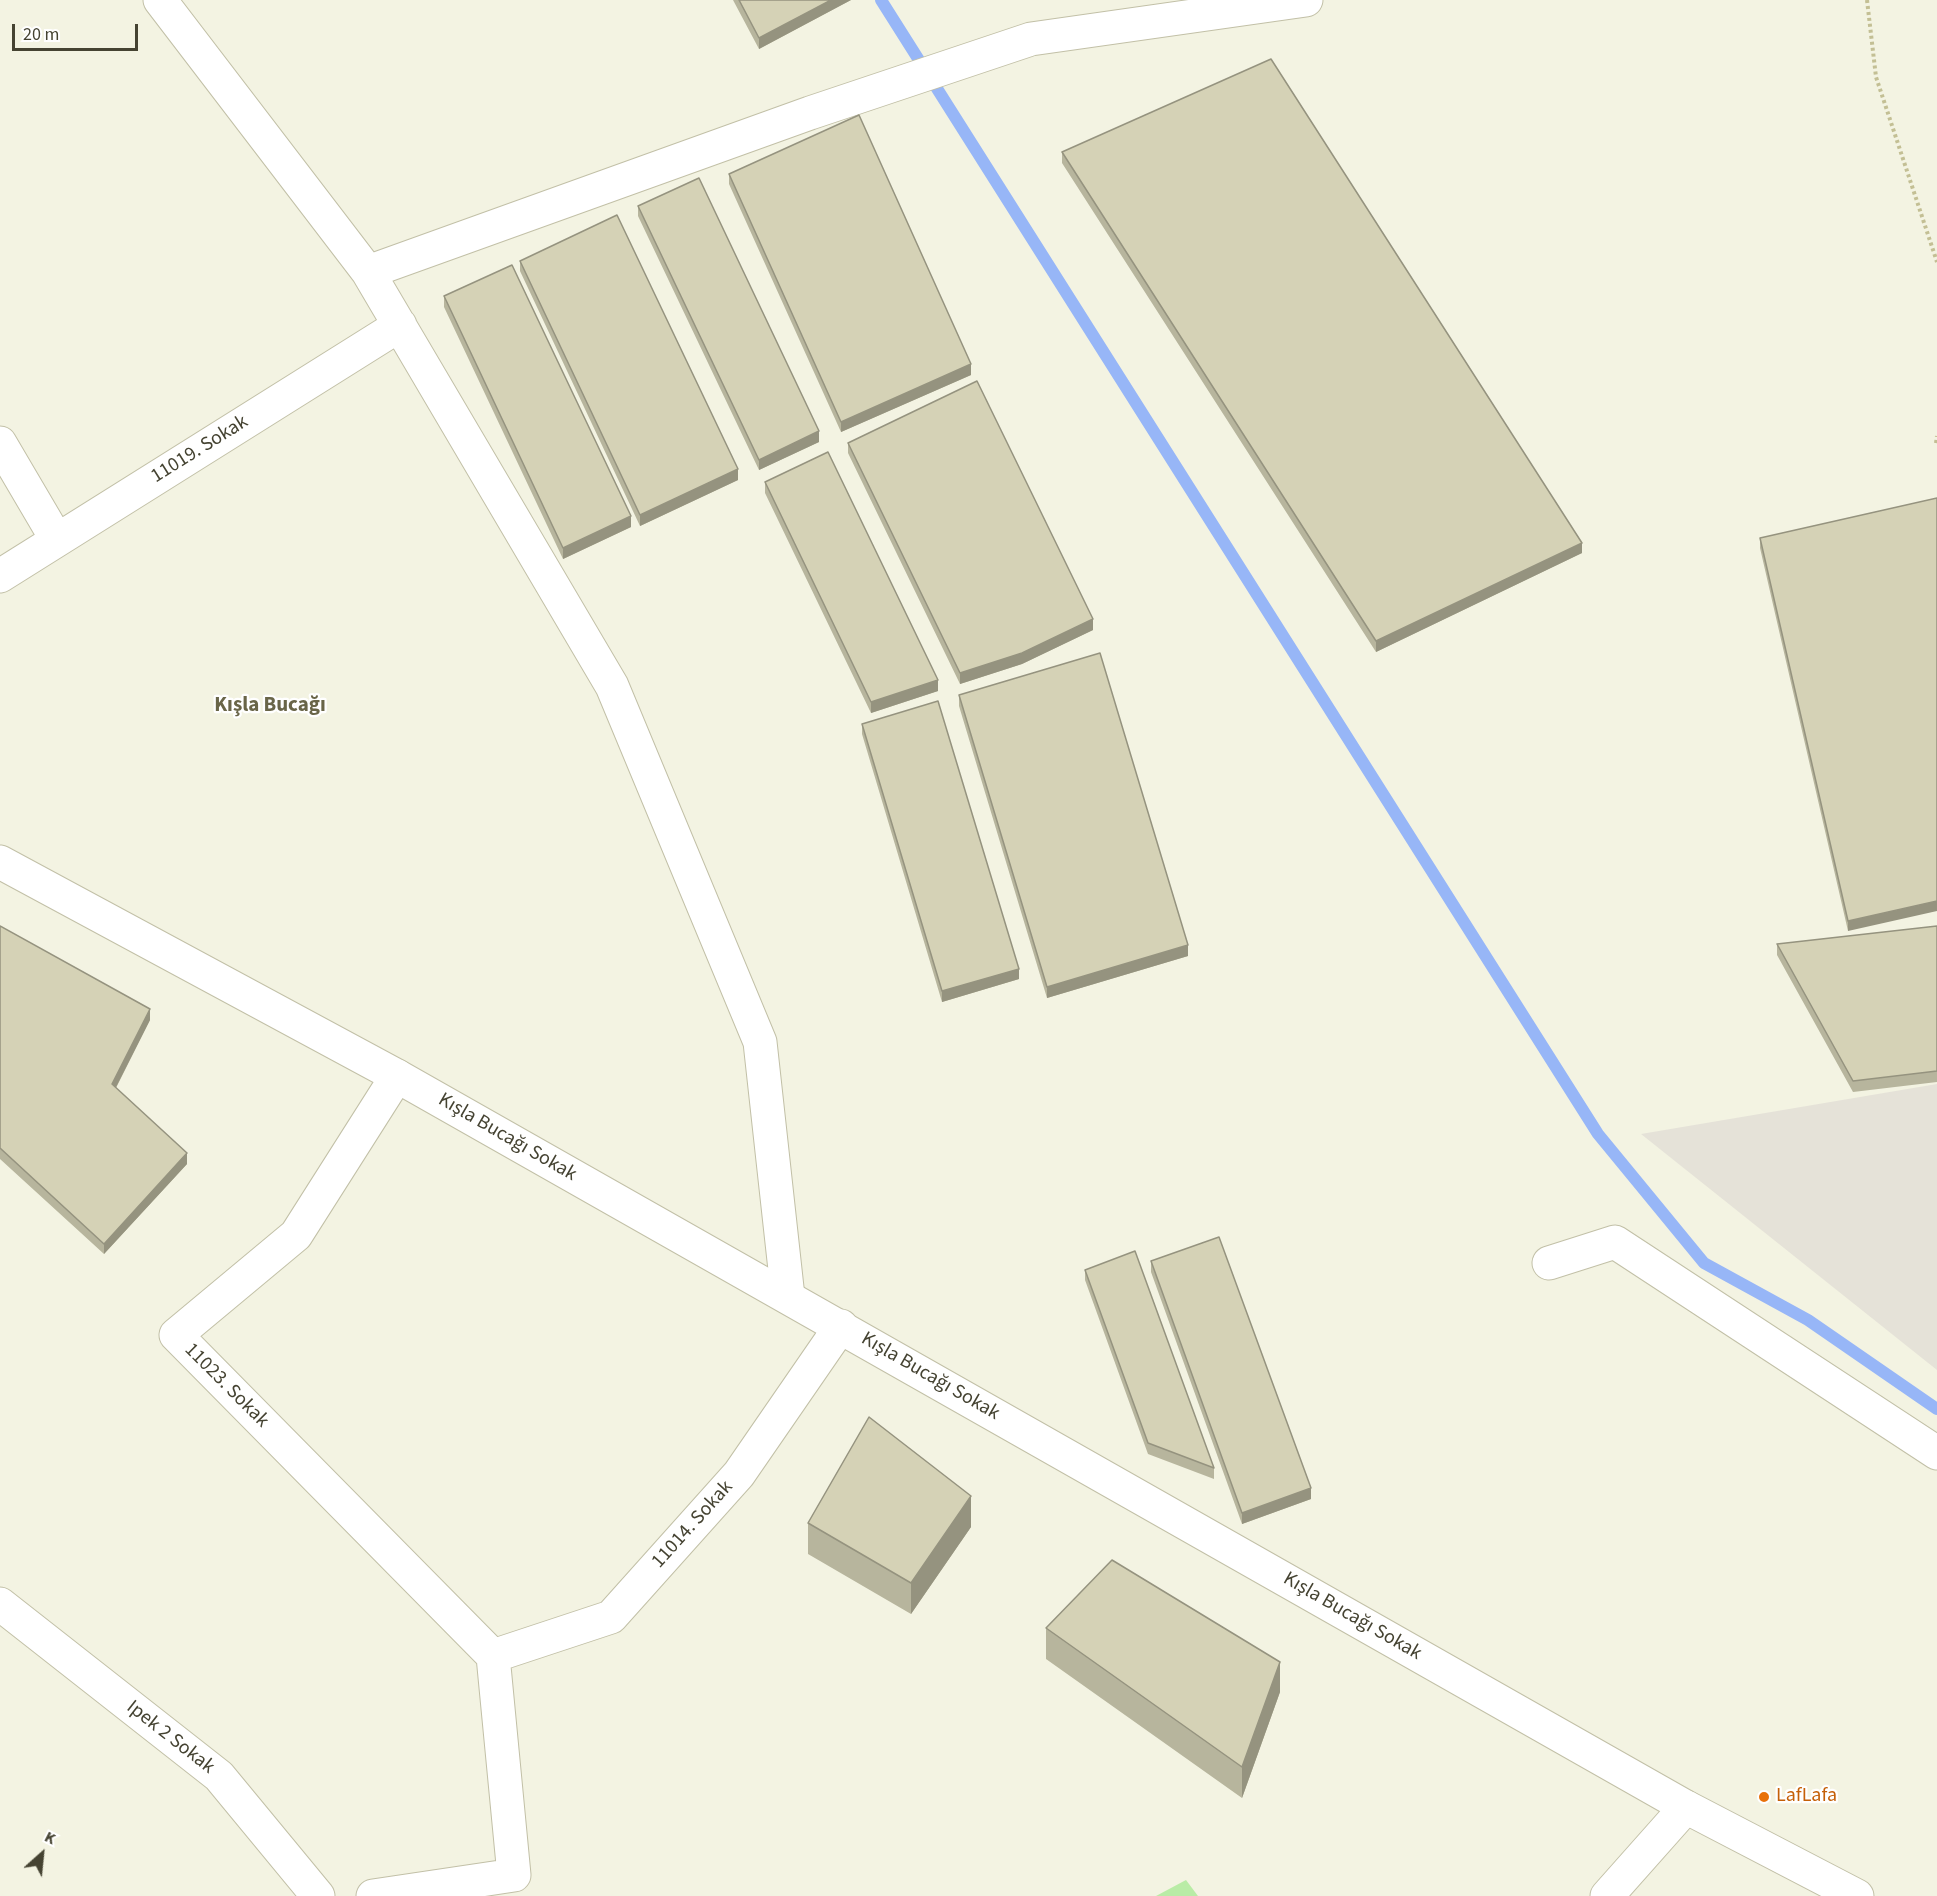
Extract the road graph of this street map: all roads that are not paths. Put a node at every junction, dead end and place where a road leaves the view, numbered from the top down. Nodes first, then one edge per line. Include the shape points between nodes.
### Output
1 (160, 0) edge
2 (1306, 0) edge
3 (368, 272) junction
4 (400, 325) junction
5 (0, 443) edge
6 (57, 540) junction
7 (0, 576) edge
8 (0, 862) edge
9 (398, 1076) junction
10 (1549, 1263) dead end
11 (788, 1297) junction
12 (841, 1326) junction
13 (1937, 1453) edge
14 (0, 1604) edge
15 (493, 1656) junction
16 (1686, 1807) junction
17 (516, 1886) edge
18 (318, 1896) edge
19 (373, 1896) edge
20 (1607, 1896) edge
21 (1857, 1896) edge

1 - 3 street
2 - 3 street via 1031,39 810,113
3 - 4 street
4 - 6 street, 11019. Sokak
4 - 11 street via 612,686 760,1041
5 - 6 street
6 - 7 street, 11019. Sokak
8 - 9 street, Kışla Bucağı Sokak
9 - 11 street, Kışla Bucağı Sokak
9 - 15 street, 11023. Sokak via 296,1235 176,1335
10 - 13 street via 1615,1242
11 - 12 street, Kışla Bucağı Sokak
12 - 15 street, 11014. Sokak via 739,1474 611,1617
12 - 16 street, Kışla Bucağı Sokak
14 - 18 street, Ipek 2 Sokak via 219,1776
15 - 17 street
16 - 20 street
16 - 21 street, Kışla Bucağı Sokak
17 - 19 street

